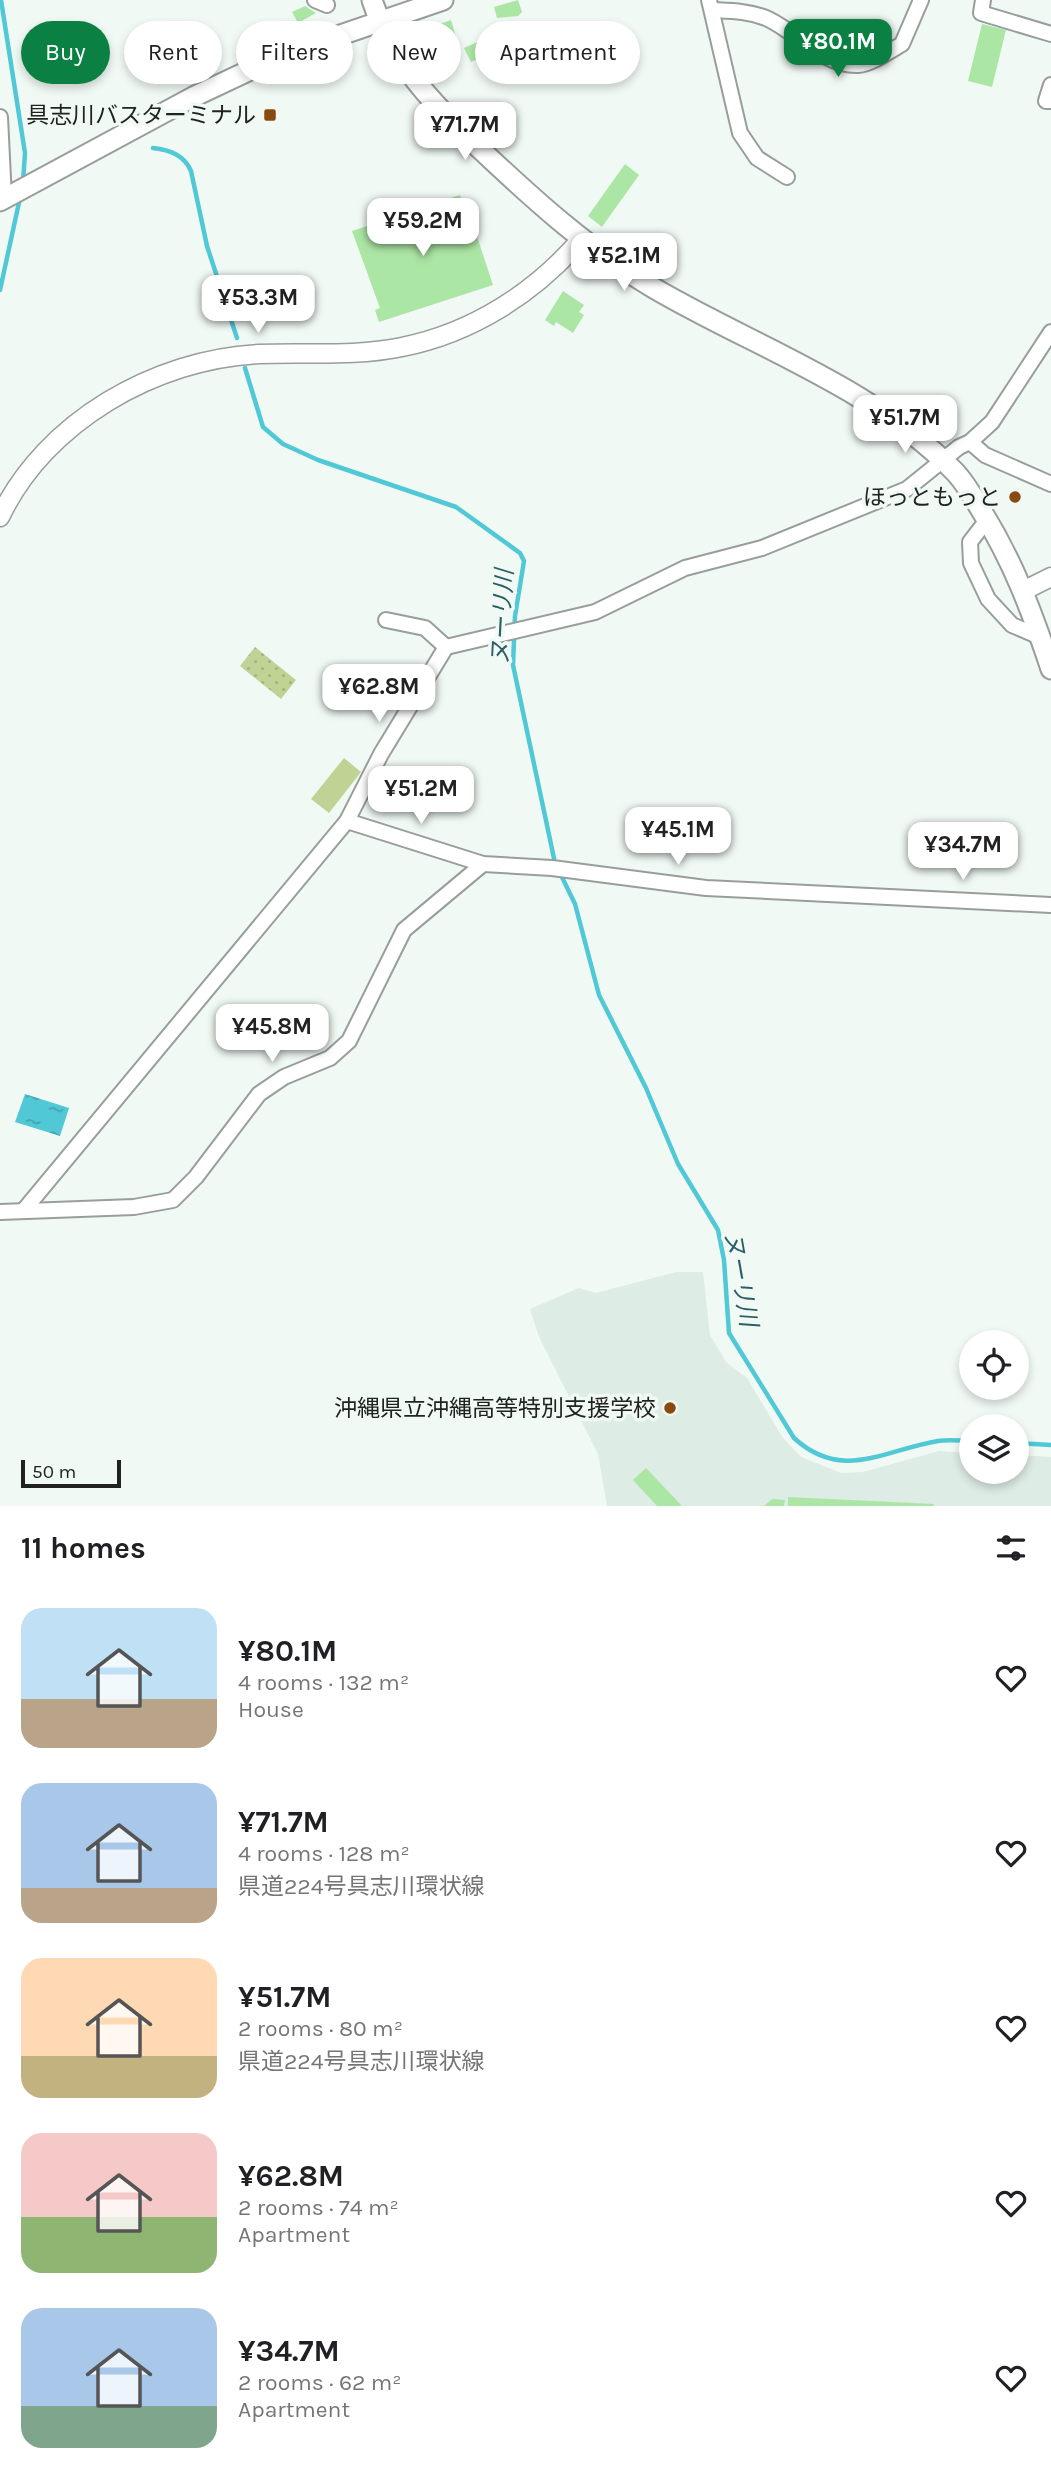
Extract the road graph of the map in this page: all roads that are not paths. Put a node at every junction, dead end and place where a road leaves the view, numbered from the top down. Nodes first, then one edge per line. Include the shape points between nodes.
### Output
1 (372, 0) edge
2 (443, 0) edge
3 (920, 0) edge
4 (983, 0) edge
5 (710, 5) edge
6 (379, 21) edge
7 (382, 21) edge
8 (367, 26) edge
9 (1051, 34) edge
10 (417, 84) edge
11 (1051, 85) edge
12 (1051, 101) edge
13 (0, 117) edge
14 (788, 177) dead end
15 (4, 199) edge
16 (581, 239) junction
17 (1051, 332) edge
18 (970, 442) junction
19 (943, 460) junction
20 (1051, 484) edge
21 (0, 517) edge
22 (988, 520) junction
23 (1051, 577) edge
24 (1025, 590) junction
25 (386, 620) dead end
26 (1040, 637) junction
27 (446, 647) junction
28 (1051, 669) edge
29 (347, 821) junction
30 (483, 864) junction
31 (1051, 905) edge
32 (24, 1210) junction
33 (0, 1212) edge

1 - 6 main road
2 - 7 main road
3 - 5 street via 902,44 859,65 837,62 790,31 749,12
4 - 9 street via 981,13
5 - 14 street via 740,133 757,158
8 - 15 main road via 282,55 193,97
10 - 16 main road via 495,163
11 - 12 street via 1046,101
13 - 15 street
16 - 19 main road via 653,288 859,398
16 - 21 street via 560,264 512,300 446,335 350,354 232,357 177,369 127,390 58,440 21,481
17 - 18 street via 992,422
18 - 19 street
18 - 20 street via 985,455
19 - 22 main road
19 - 27 street via 907,489 762,548 685,568 595,612
22 - 24 main road
22 - 26 street via 970,542 971,563 988,599 1012,625
23 - 24 street
24 - 26 main road
25 - 27 street via 425,628
26 - 28 main road
27 - 29 street via 381,754
29 - 30 street
29 - 32 street
30 - 31 street via 706,888
30 - 32 street via 404,930 349,1041 330,1058 284,1077 259,1094 173,1200 134,1207
32 - 33 street

